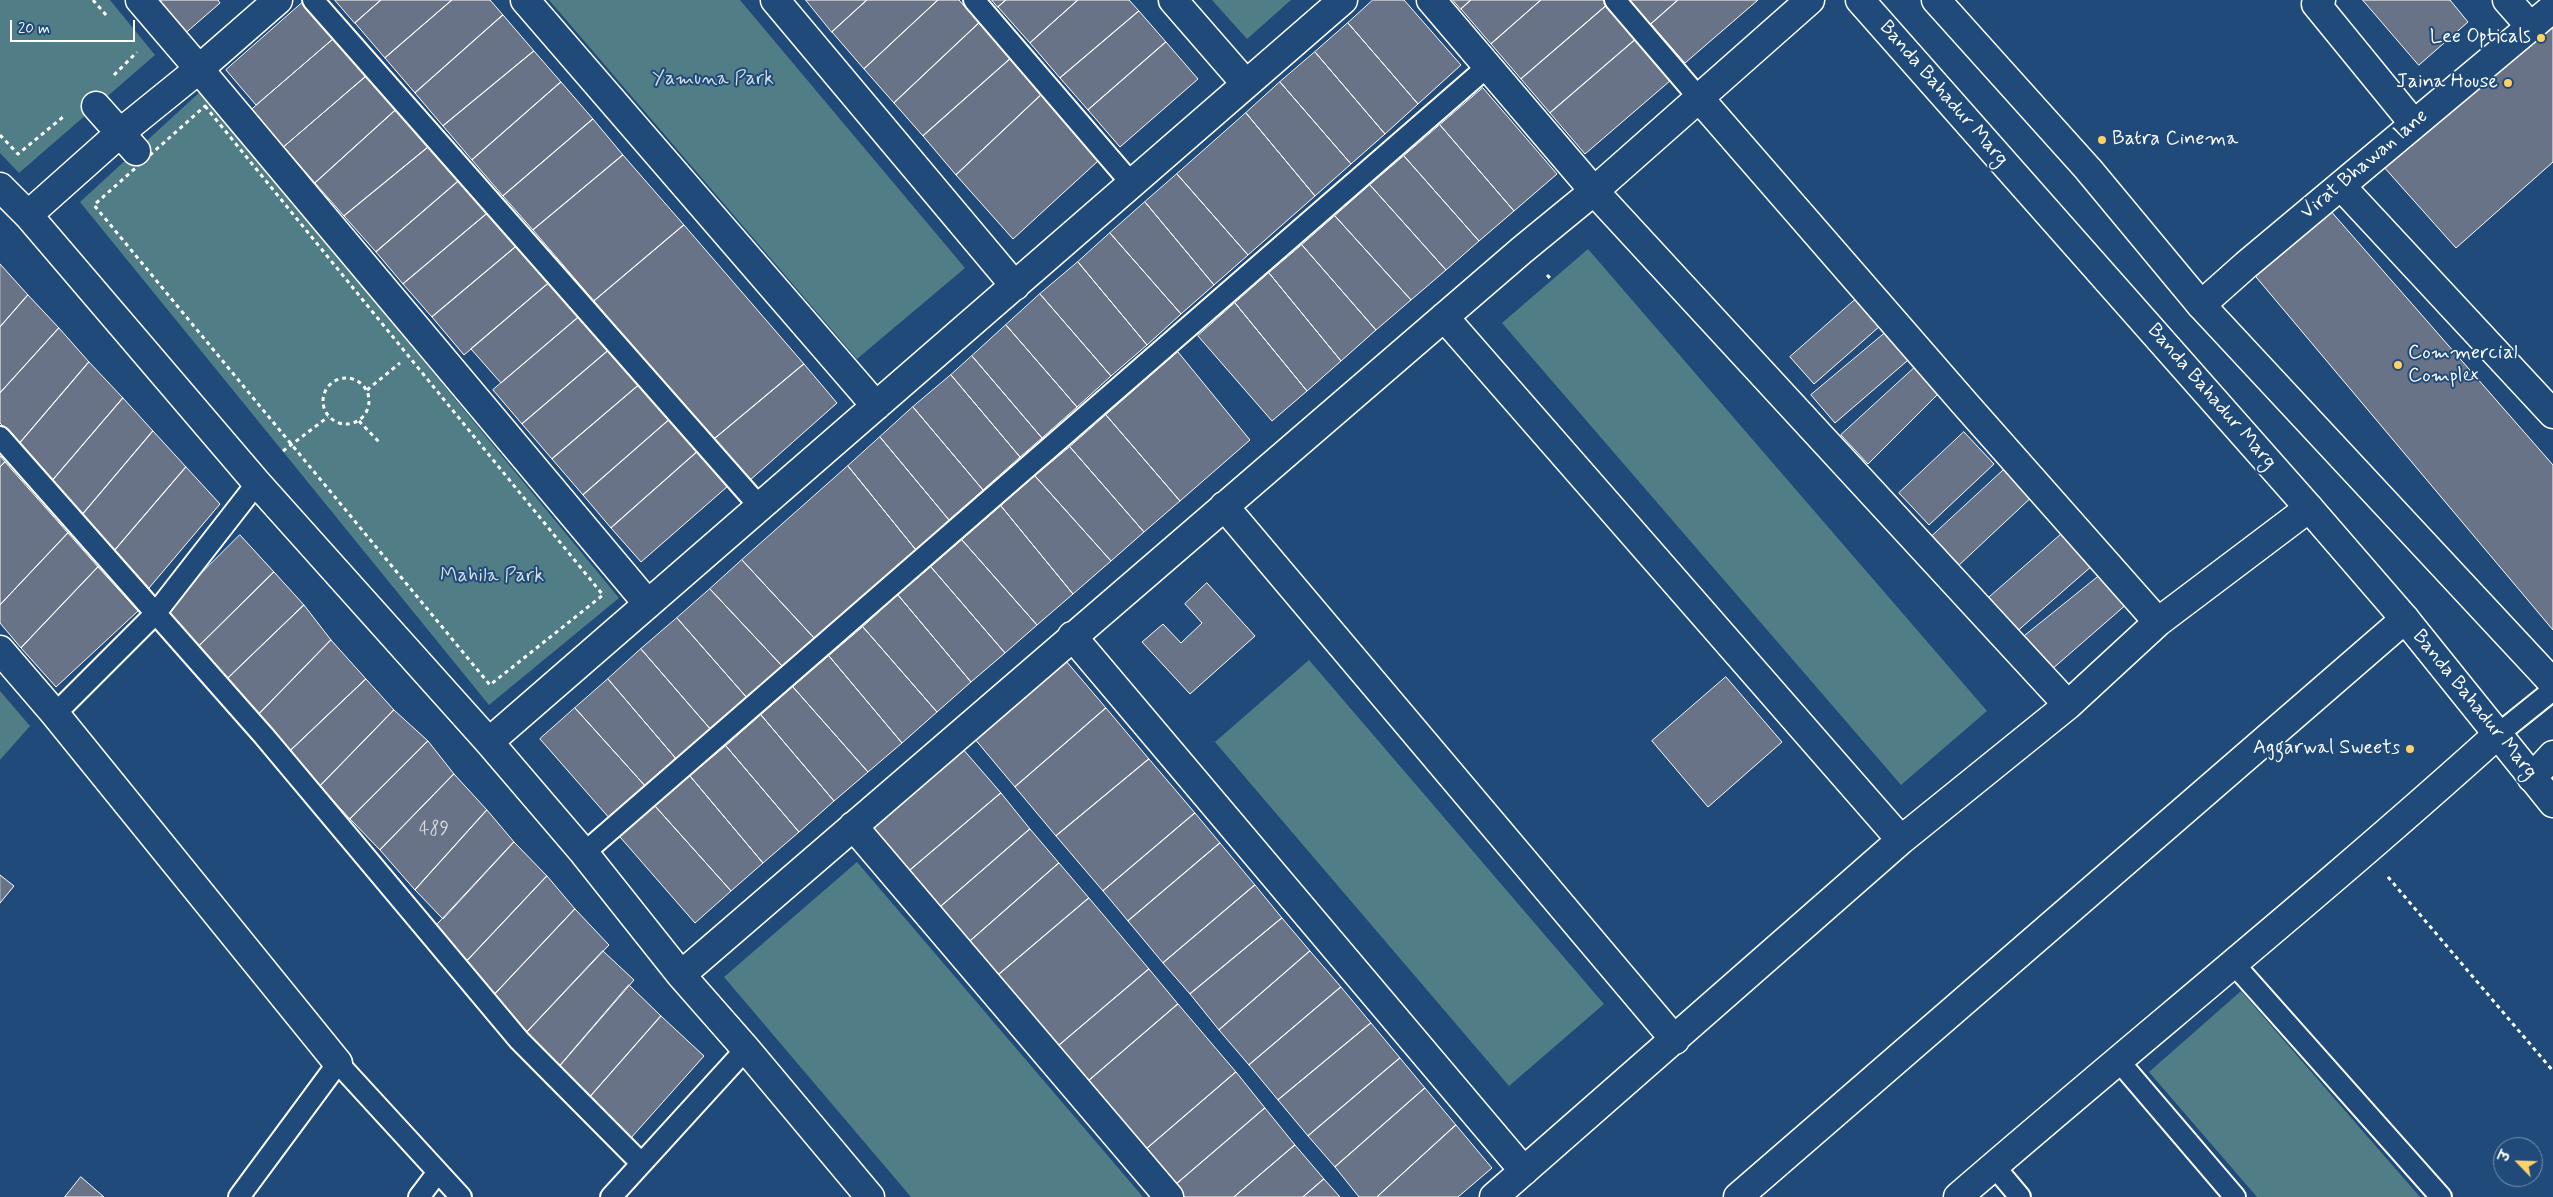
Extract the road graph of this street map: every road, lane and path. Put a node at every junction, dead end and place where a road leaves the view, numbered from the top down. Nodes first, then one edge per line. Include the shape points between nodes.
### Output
1 (93, 0) edge
2 (140, 0) edge
3 (278, 0) edge
4 (313, 0) edge
5 (525, 0) edge
6 (775, 0) edge
7 (974, 0) edge
8 (1173, 0) edge
9 (1343, 0) edge
10 (1431, 0) edge
11 (1616, 0) edge
12 (1810, 0) edge
13 (1860, 0) edge
14 (1936, 0) edge
15 (2321, 0) edge
16 (2507, 0) edge
17 (2553, 8) edge
18 (110, 20) dead end
19 (2530, 26) junction
20 (132, 47) dead end
21 (1487, 67) junction
22 (199, 68) junction
23 (110, 78) dead end
24 (1246, 84) junction
25 (1699, 98) junction
26 (96, 106) dead end
27 (67, 114) dead end
28 (2414, 124) junction
29 (0, 135) edge
30 (128, 142) junction
31 (1132, 184) junction
32 (2341, 186) junction
33 (0, 187) edge
34 (1594, 191) junction
35 (28, 215) junction
36 (1015, 286) junction
37 (2201, 305) junction
38 (1444, 317) junction
39 (414, 352) dead end
40 (408, 356) junction
41 (367, 390) junction
42 (876, 406) junction
43 (2553, 414) edge
44 (328, 417) junction
45 (359, 421) junction
46 (0, 437) edge
47 (380, 443) dead end
48 (291, 445) junction
49 (283, 451) dead end
50 (257, 483) junction
51 (1224, 506) junction
52 (760, 507) junction
53 (2309, 508) junction
54 (648, 604) junction
55 (155, 614) junction
56 (2405, 619) junction
57 (2158, 622) junction
58 (1072, 636) junction
59 (0, 650) edge
60 (2553, 683) edge
61 (2553, 690) edge
62 (2068, 705) junction
63 (55, 714) junction
64 (2497, 735) junction
65 (488, 742) junction
66 (2553, 755) edge
67 (2532, 778) junction
68 (2553, 803) edge
69 (853, 826) junction
70 (1901, 840) junction
71 (2366, 850) junction
72 (584, 853) junction
73 (2233, 963) junction
74 (681, 975) junction
75 (1675, 1040) junction
76 (746, 1049) junction
77 (2117, 1059) junction
78 (338, 1063) junction
79 (2553, 1071) edge
80 (641, 1163) junction
81 (1994, 1166) junction
82 (438, 1172) junction
83 (1524, 1172) junction
84 (239, 1197) edge
85 (419, 1197) edge
86 (461, 1197) edge
87 (611, 1197) edge
88 (870, 1197) edge
89 (1169, 1197) edge
90 (1494, 1197) edge
91 (1738, 1197) edge
92 (1958, 1197) edge
93 (2020, 1197) edge
94 (2235, 1197) edge
95 (2440, 1197) edge

1 - 18 path
2 - 22 street
3 - 22 street
4 - 52 lane
5 - 42 street
6 - 36 street
7 - 31 lane
8 - 24 street
9 - 24 street
10 - 21 street
11 - 25 lane
12 - 25 street
13 - 53 street, Banda Bahadur Marg
14 - 37 street via 2088,169
15 - 28 street via 2316,4
16 - 19 street
17 - 19 street, Virat Bhawan lane
19 - 28 street, Virat Bhawan lane
20 - 23 path via 138,54
21 - 34 street
21 - 72 lane
22 - 30 street
22 - 54 street
24 - 31 street
25 - 34 street
25 - 57 street
26 - 30 street
27 - 29 path via 18,154
28 - 32 street, Virat Bhawan lane
30 - 35 street
31 - 36 street
32 - 37 street, Virat Bhawan lane
32 - 43 street
33 - 35 street
34 - 38 street
34 - 62 street
35 - 50 street
36 - 42 street
37 - 60 street
38 - 51 street
38 - 70 street
39 - 40 path
40 - 41 path
40 - 48 path via 603,594 490,685
40 - 48 path via 205,106 94,205
41 - 44 path via 352,378 333,381 323,398
41 - 45 path via 370,401 367,412
42 - 52 street
44 - 45 path via 348,424
44 - 48 path
45 - 47 path
46 - 55 lane
48 - 49 path
50 - 55 lane
50 - 65 street
51 - 58 street
51 - 75 street
52 - 54 street
53 - 56 street, Banda Bahadur Marg
53 - 57 street
54 - 65 street
55 - 63 lane
55 - 80 lane via 264,736 519,1040
56 - 64 street, Banda Bahadur Marg
56 - 91 street
57 - 62 street
58 - 69 street
58 - 83 street
59 - 63 street
61 - 64 lane
62 - 70 street
63 - 78 street
64 - 67 street, Banda Bahadur Marg
64 - 71 street
65 - 72 street
66 - 67 street
67 - 68 street, Banda Bahadur Marg
69 - 74 street
69 - 89 street
70 - 75 street
71 - 73 street
71 - 79 path
72 - 74 street
73 - 77 street
73 - 95 lane
74 - 76 street
75 - 83 street
76 - 80 lane
76 - 88 street
77 - 81 street
77 - 94 lane
78 - 82 lane
78 - 84 lane
80 - 87 lane
81 - 92 street
81 - 93 lane
82 - 85 lane
82 - 86 lane
83 - 90 street

